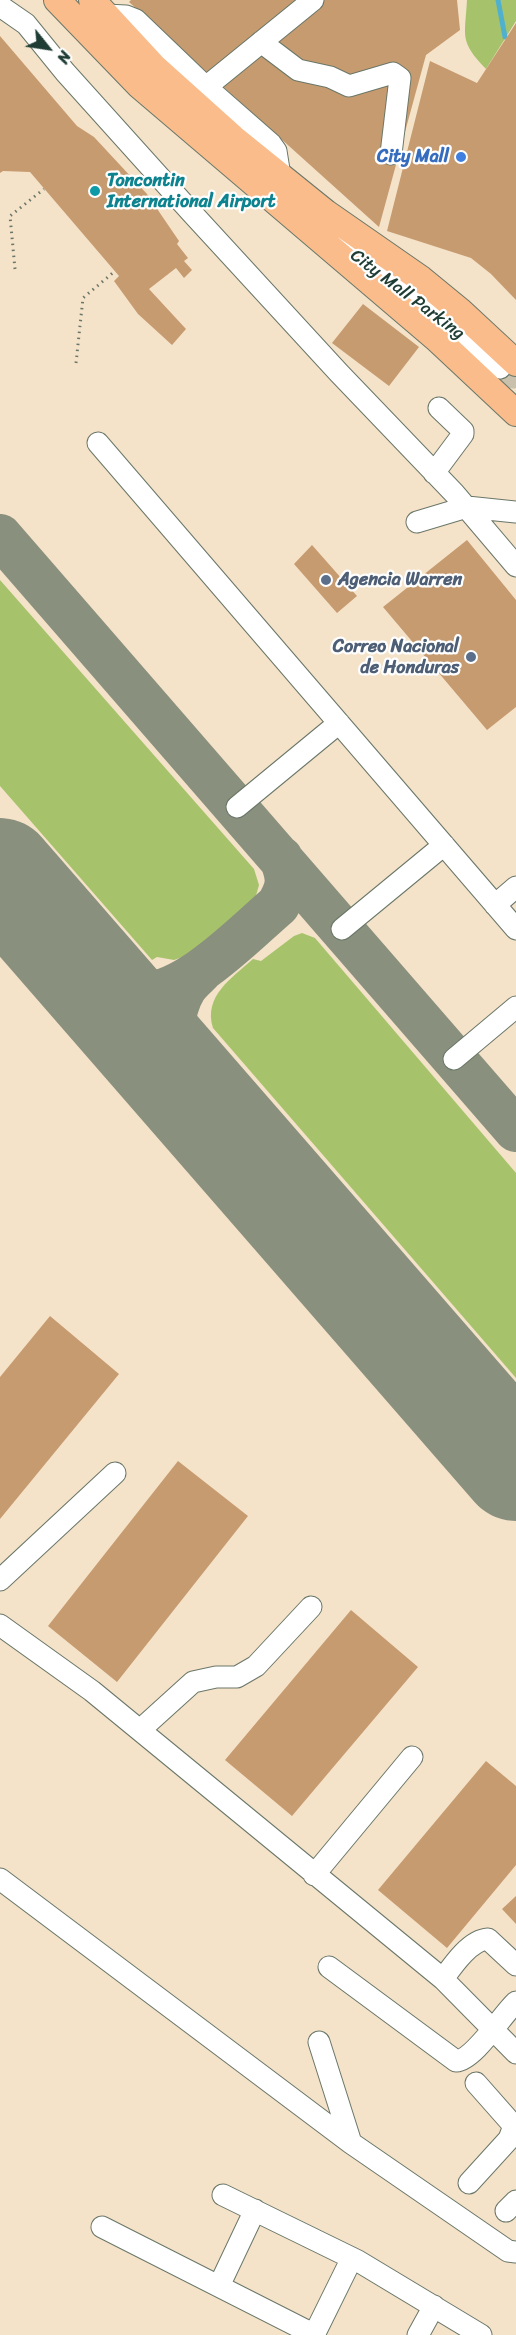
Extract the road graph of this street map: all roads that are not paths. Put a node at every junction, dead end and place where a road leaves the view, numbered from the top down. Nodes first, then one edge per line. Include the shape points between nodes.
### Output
1 (57, 0) edge
2 (313, 0) edge
3 (0, 6) edge
4 (99, 8) edge
5 (261, 42) junction
6 (206, 87) junction
7 (392, 154) dead end
8 (280, 176) junction
9 (309, 230) junction
10 (508, 365) edge
11 (439, 408) dead end
12 (516, 413) edge
13 (98, 443) dead end
14 (434, 473) junction
15 (467, 507) junction
16 (516, 512) edge
17 (417, 522) dead end
18 (516, 566) edge
19 (339, 723) junction
20 (237, 807) dead end
21 (444, 845) junction
22 (516, 886) edge
23 (495, 905) junction
24 (342, 929) dead end
25 (516, 929) edge
26 (516, 1007) edge
27 (454, 1059) dead end
28 (115, 1473) dead end
29 (0, 1580) edge
30 (311, 1607) dead end
31 (0, 1625) edge
32 (140, 1730) junction
33 (412, 1757) dead end
34 (314, 1875) junction
35 (0, 1879) edge
36 (516, 1965) edge
37 (329, 1967) dead end
38 (443, 1978) junction
39 (516, 2002) edge
40 (492, 2029) junction
41 (319, 2042) dead end
42 (516, 2053) edge
43 (476, 2083) dead end
44 (515, 2126) edge
45 (351, 2143) junction
46 (469, 2183) dead end
47 (223, 2195) dead end
48 (255, 2210) junction
49 (102, 2227) dead end
50 (516, 2252) edge
51 (352, 2258) junction
52 (219, 2286) junction
53 (434, 2306) junction
54 (314, 2335) edge
55 (418, 2335) edge
56 (481, 2335) edge

1 - 9 main road via 139,85
2 - 5 street
3 - 14 street via 26,24 266,295
4 - 6 street via 136,20
4 - 8 main road via 155,68
5 - 6 street
5 - 7 street via 298,70 330,77 344,86 397,74 400,78
6 - 8 street via 274,147
8 - 10 main road via 460,311
9 - 10 street, City Mall Parking via 354,252
9 - 12 main road via 436,338
11 - 14 street via 463,434
13 - 19 street
14 - 15 street
15 - 16 street
15 - 17 street
15 - 18 street
19 - 20 street
19 - 21 street
21 - 23 street
21 - 24 street
22 - 23 street
23 - 25 street
26 - 27 street
28 - 29 street
30 - 32 street via 256,1666 237,1677 193,1682
31 - 32 street via 92,1690
32 - 34 street
33 - 34 street
34 - 38 street
35 - 45 street
36 - 38 street via 488,1939 482,1940 458,1959
37 - 40 street via 456,2061 462,2061
38 - 40 street
39 - 40 street
40 - 42 street
41 - 45 street
43 - 44 street
44 - 46 street via 509,2139
45 - 50 street via 508,2251
47 - 48 street
48 - 51 street
48 - 52 street
49 - 52 street
51 - 53 street
51 - 54 street
52 - 54 street
53 - 55 street
53 - 56 street

